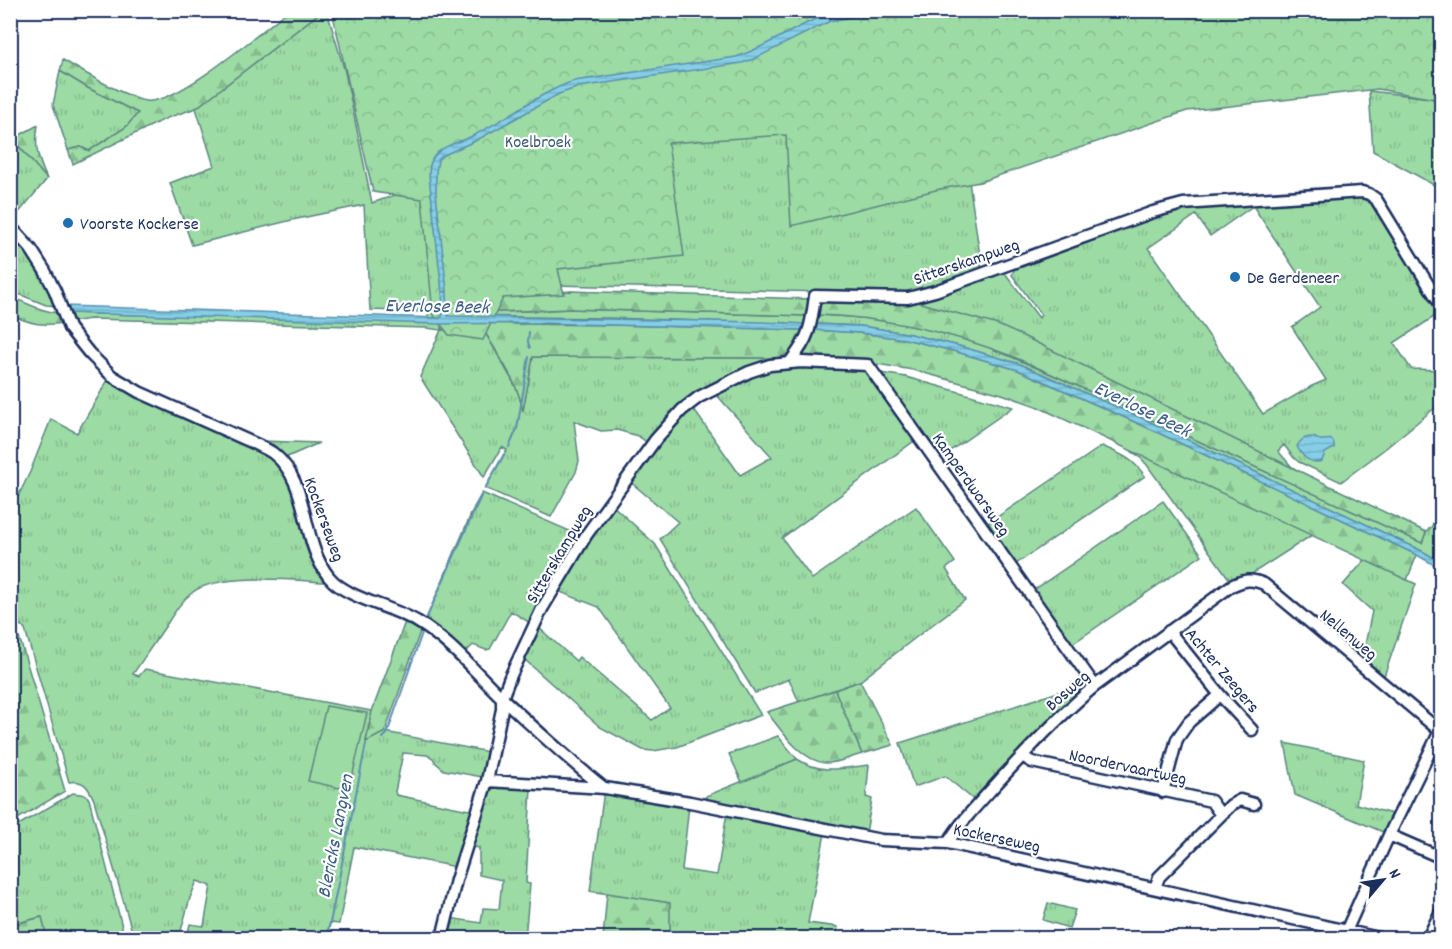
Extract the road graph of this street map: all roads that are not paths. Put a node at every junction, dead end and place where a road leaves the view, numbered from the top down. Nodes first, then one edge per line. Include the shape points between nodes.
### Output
1 (10, 226) edge
2 (1442, 307) edge
3 (790, 362) junction
4 (1231, 586) joint
5 (1169, 631) junction
6 (1095, 686) junction
7 (1220, 694) junction
8 (502, 698) junction
9 (1441, 729) edge
10 (1252, 730) dead end
11 (1022, 756) junction
12 (487, 781) junction
13 (605, 788) junction
14 (1163, 792) junction
15 (1254, 804) dead end
16 (1221, 815) junction
17 (1389, 835) junction
18 (948, 843) junction
19 (1442, 858) edge
20 (1155, 888) junction
21 (1442, 909) edge
22 (1344, 935) edge
23 (442, 939) edge
24 (1379, 939) edge
25 (1428, 939) edge

1 - 8 street, Kockerseweg via 45,271 69,328 89,354 112,376 139,392 274,454 293,479 319,562 329,577 342,589 430,629
2 - 3 street, Sitterskampweg via 1376,199 1369,194 1183,204 908,298 815,296 808,334
3 - 6 street, Kamperdwarsweg via 868,365
3 - 8 street, Sitterskampweg via 749,372 699,398 682,410 656,439 587,534 543,609
4 - 5 street, Bosweg
4 - 9 street, Nellenweg via 1255,580 1264,584
5 - 6 street, Bosweg
5 - 7 street, Achter Zeegers
6 - 11 street, Bosweg
7 - 10 street, Achter Zeegers
7 - 14 street via 1189,722 1177,739
8 - 12 street, Sitterskampweg
8 - 13 street, Kockerseweg
9 - 17 street
11 - 14 street, Noordervaartweg via 1032,762
11 - 18 street, Bosweg via 958,826
12 - 13 street, Kockerseweg
12 - 23 street, Sitterskampweg
13 - 18 street, Kockerseweg via 880,840
14 - 16 street, Noordervaartweg via 1211,801
15 - 16 street via 1240,800
16 - 20 street via 1159,877
17 - 19 street
17 - 22 street
18 - 20 street, Kockerseweg
20 - 22 street, Kockerseweg
21 - 25 street
22 - 24 street, Kockerseweg

